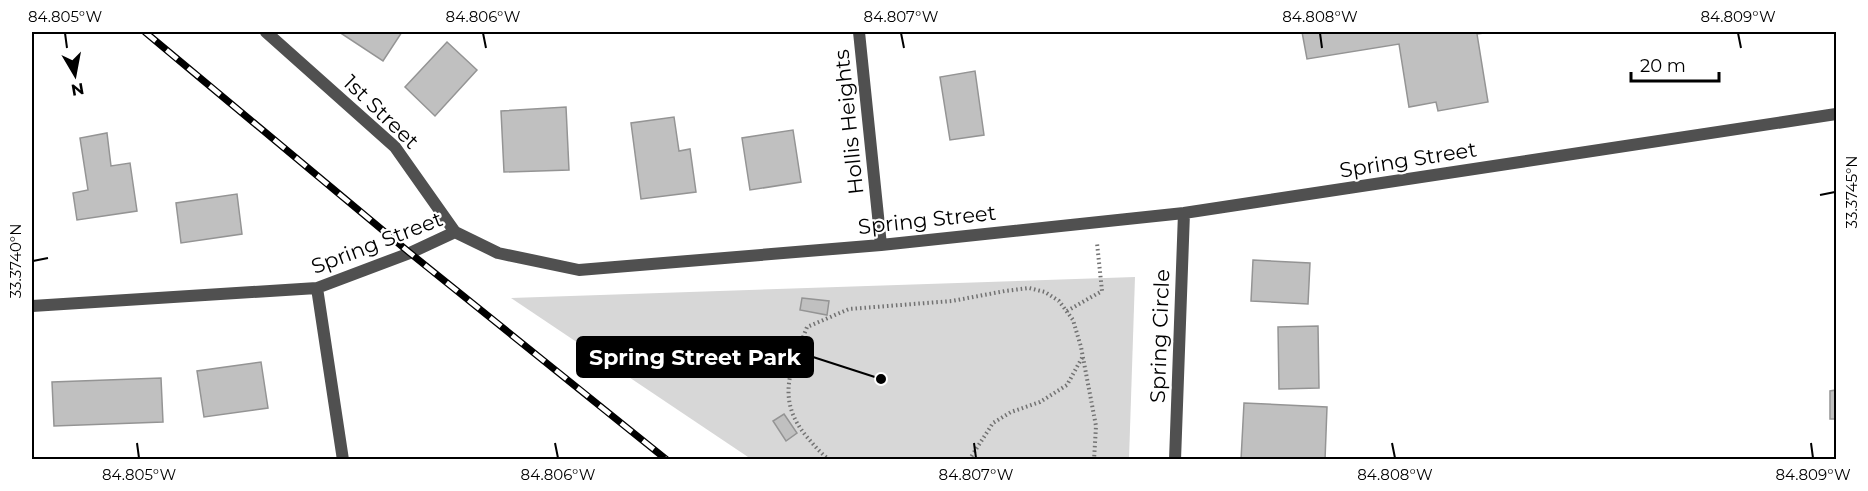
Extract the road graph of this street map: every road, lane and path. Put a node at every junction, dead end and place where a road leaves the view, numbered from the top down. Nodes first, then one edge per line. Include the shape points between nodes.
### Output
1 (266, 32) edge
2 (859, 32) edge
3 (1836, 114) edge
4 (1184, 213) junction
5 (1095, 222) junction
6 (455, 232) junction
7 (881, 245) junction
8 (317, 288) junction
9 (32, 306) edge
10 (1067, 311) junction
11 (1083, 356) junction
12 (343, 459) edge
13 (830, 459) edge
14 (969, 459) edge
15 (1094, 459) edge
16 (1175, 459) edge

1 - 6 street, 1st Street via 395,147
2 - 7 street, Hollis Heights
3 - 4 street, Spring Street
4 - 5 street, Spring Street
4 - 16 street, Spring Circle
5 - 7 street, Spring Street
5 - 10 path via 1102,291
6 - 7 street, Spring Street via 498,253 579,270
6 - 8 street, Spring Street via 410,254
8 - 9 street, Spring Street
8 - 12 street
10 - 11 path
10 - 13 path via 1046,292 1029,288 952,302 849,309 807,327 787,395 796,424
11 - 14 path via 1067,385 993,423
11 - 15 path via 1096,426

